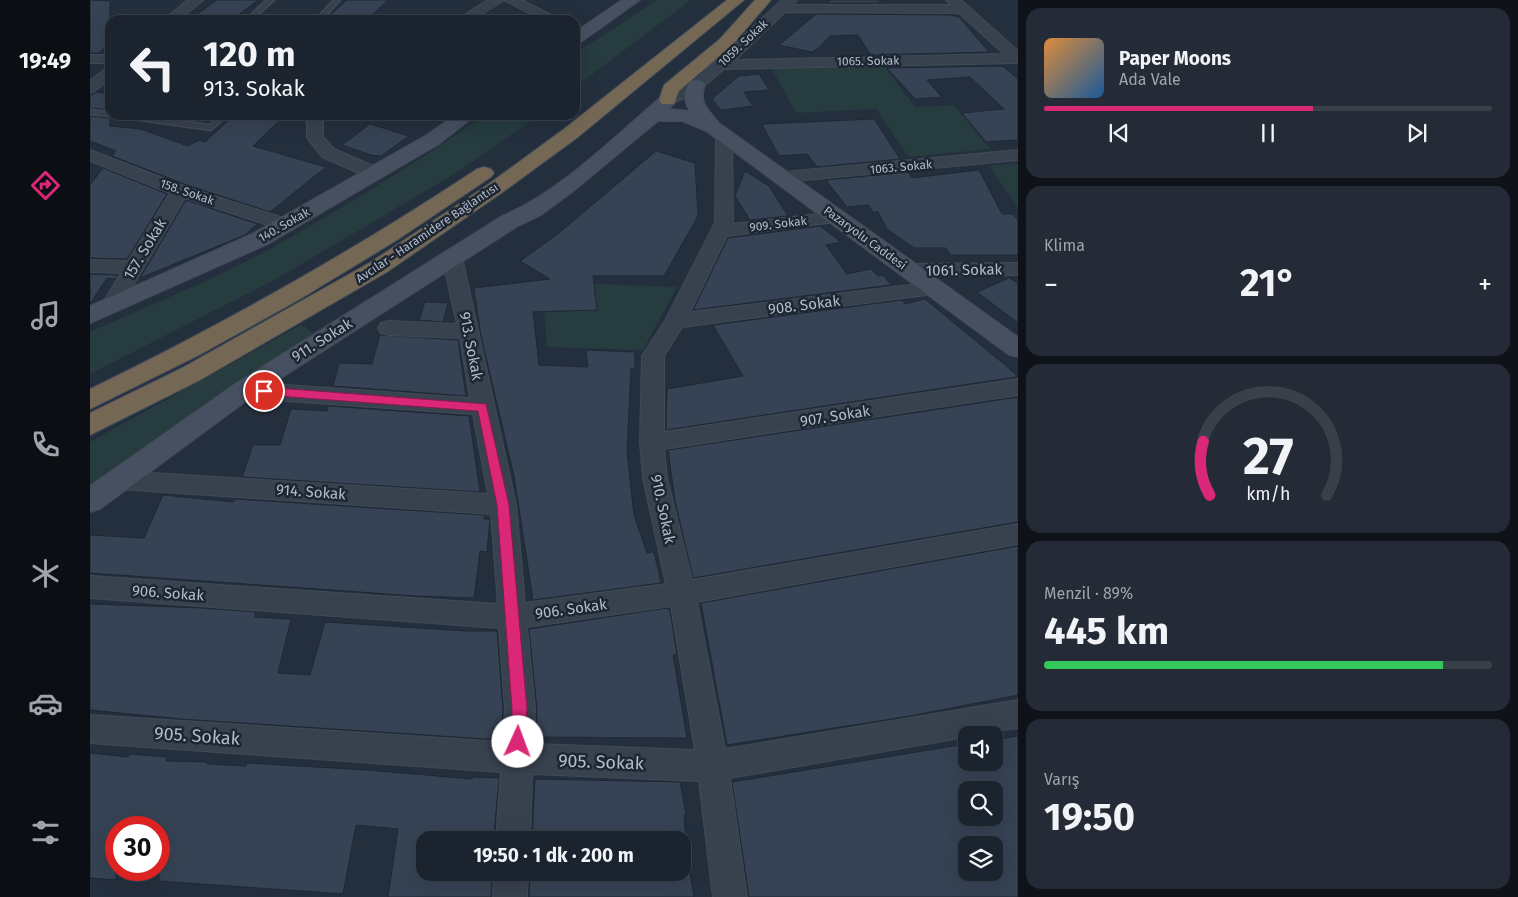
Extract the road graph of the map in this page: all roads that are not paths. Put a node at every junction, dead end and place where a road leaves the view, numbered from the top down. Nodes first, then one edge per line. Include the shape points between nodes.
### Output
1 (196, 0) edge
2 (271, 0) edge
3 (337, 0) edge
4 (498, 0) edge
5 (511, 0) edge
6 (632, 0) edge
7 (712, 0) edge
8 (736, 0) edge
9 (754, 0) edge
10 (763, 0) edge
11 (786, 4) edge
12 (958, 4) edge
13 (176, 15) edge
14 (254, 15) edge
15 (323, 15) edge
16 (472, 15) edge
17 (543, 15) edge
18 (580, 32) edge
19 (90, 59) edge
20 (105, 59) edge
21 (1017, 59) edge
22 (634, 61) dead end
23 (721, 65) junction
24 (648, 71) junction
25 (105, 76) edge
26 (696, 85) junction
27 (90, 88) edge
28 (668, 100) junction
29 (90, 112) edge
30 (105, 114) edge
31 (649, 117) junction
32 (160, 120) edge
33 (219, 120) edge
34 (315, 120) edge
35 (460, 120) edge
36 (557, 120) edge
37 (718, 130) junction
38 (1018, 155) edge
39 (95, 157) edge
40 (374, 174) junction
41 (90, 175) edge
42 (784, 177) junction
43 (180, 191) junction
44 (836, 217) junction
45 (510, 221) junction
46 (286, 225) junction
47 (720, 231) junction
48 (452, 257) junction
49 (90, 266) edge
50 (134, 267) junction
51 (1018, 269) edge
52 (909, 270) junction
53 (934, 288) junction
54 (97, 311) edge
55 (675, 321) junction
56 (388, 328) dead end
57 (469, 331) junction
58 (1018, 349) edge
59 (1018, 387) edge
60 (244, 390) junction
61 (90, 400) edge
62 (483, 407) junction
63 (90, 425) edge
64 (652, 442) junction
65 (120, 480) junction
66 (90, 502) edge
67 (503, 505) junction
68 (1018, 534) edge
69 (90, 587) edge
70 (682, 593) junction
71 (513, 617) junction
72 (1018, 714) edge
73 (90, 729) edge
74 (518, 758) junction
75 (713, 766) junction
76 (514, 831) edge
77 (511, 881) edge
78 (510, 897) edge
79 (730, 897) edge

1 - 13 street
2 - 14 lane
3 - 15 lane
4 - 16 street
5 - 17 street
6 - 18 street
7 - 22 highway
8 - 24 highway, Avcılar - Haramidere Bağlantısı
9 - 24 highway via 683,56
10 - 28 highway via 726,42 670,89
11 - 12 street via 819,10
11 - 23 street, 1059. Sokak
12 - 21 street
19 - 20 street
21 - 23 street, 1065. Sokak
23 - 26 street, 1059. Sokak
24 - 63 highway, Avcılar - Haramidere Bağlantısı via 501,184 380,267 191,374
25 - 27 street
26 - 28 street, 1059. Sokak
26 - 37 street via 691,94 692,103
28 - 31 street, 911. Sokak
28 - 37 street via 692,109
28 - 45 street, 911. Sokak via 643,112 519,209
29 - 30 lane
31 - 37 street via 677,114 701,120
31 - 45 street, 911. Sokak via 602,159 534,211
32 - 33 lane via 211,128
34 - 40 street via 315,138 328,153
35 - 40 street, 140. Sokak
36 - 61 highway, Avcılar - Haramidere Bağlantısı via 378,244 198,346
37 - 42 street, Pazaryolu Caddesi
37 - 47 street, 910. Sokak via 724,224
38 - 42 street, 1063. Sokak
39 - 41 street
39 - 43 street, 158. Sokak
40 - 46 street, 140. Sokak
42 - 44 street, Pazaryolu Caddesi
43 - 46 street, 158. Sokak
43 - 50 street, 157. Sokak
44 - 47 street, 909. Sokak
44 - 52 street, Pazaryolu Caddesi
45 - 48 street, 911. Sokak
46 - 54 street, 140. Sokak
47 - 55 street, 910. Sokak
48 - 57 street, 913. Sokak
48 - 60 street, 911. Sokak
49 - 50 street
50 - 54 street, 157. Sokak
51 - 52 street, 1061. Sokak
52 - 53 street, Pazaryolu Caddesi
53 - 55 street, 908. Sokak
53 - 58 street, Pazaryolu Caddesi
55 - 64 street, 910. Sokak via 653,356
56 - 57 street
57 - 62 street, 913. Sokak
59 - 64 street, 907. Sokak
60 - 62 street
60 - 65 street, 911. Sokak
62 - 67 street, 913. Sokak
64 - 70 street, 910. Sokak via 655,478
65 - 66 street, 911. Sokak
65 - 67 street, 914. Sokak
67 - 71 street, 913. Sokak
68 - 70 street, 906. Sokak
69 - 71 street, 906. Sokak
70 - 71 street, 906. Sokak
70 - 75 street, 910. Sokak
71 - 74 street, 913. Sokak via 520,709
72 - 75 street, 905. Sokak
73 - 74 street, 905. Sokak
74 - 75 street, 905. Sokak
74 - 76 street, 913. Sokak
75 - 79 street, 910. Sokak
77 - 78 street

